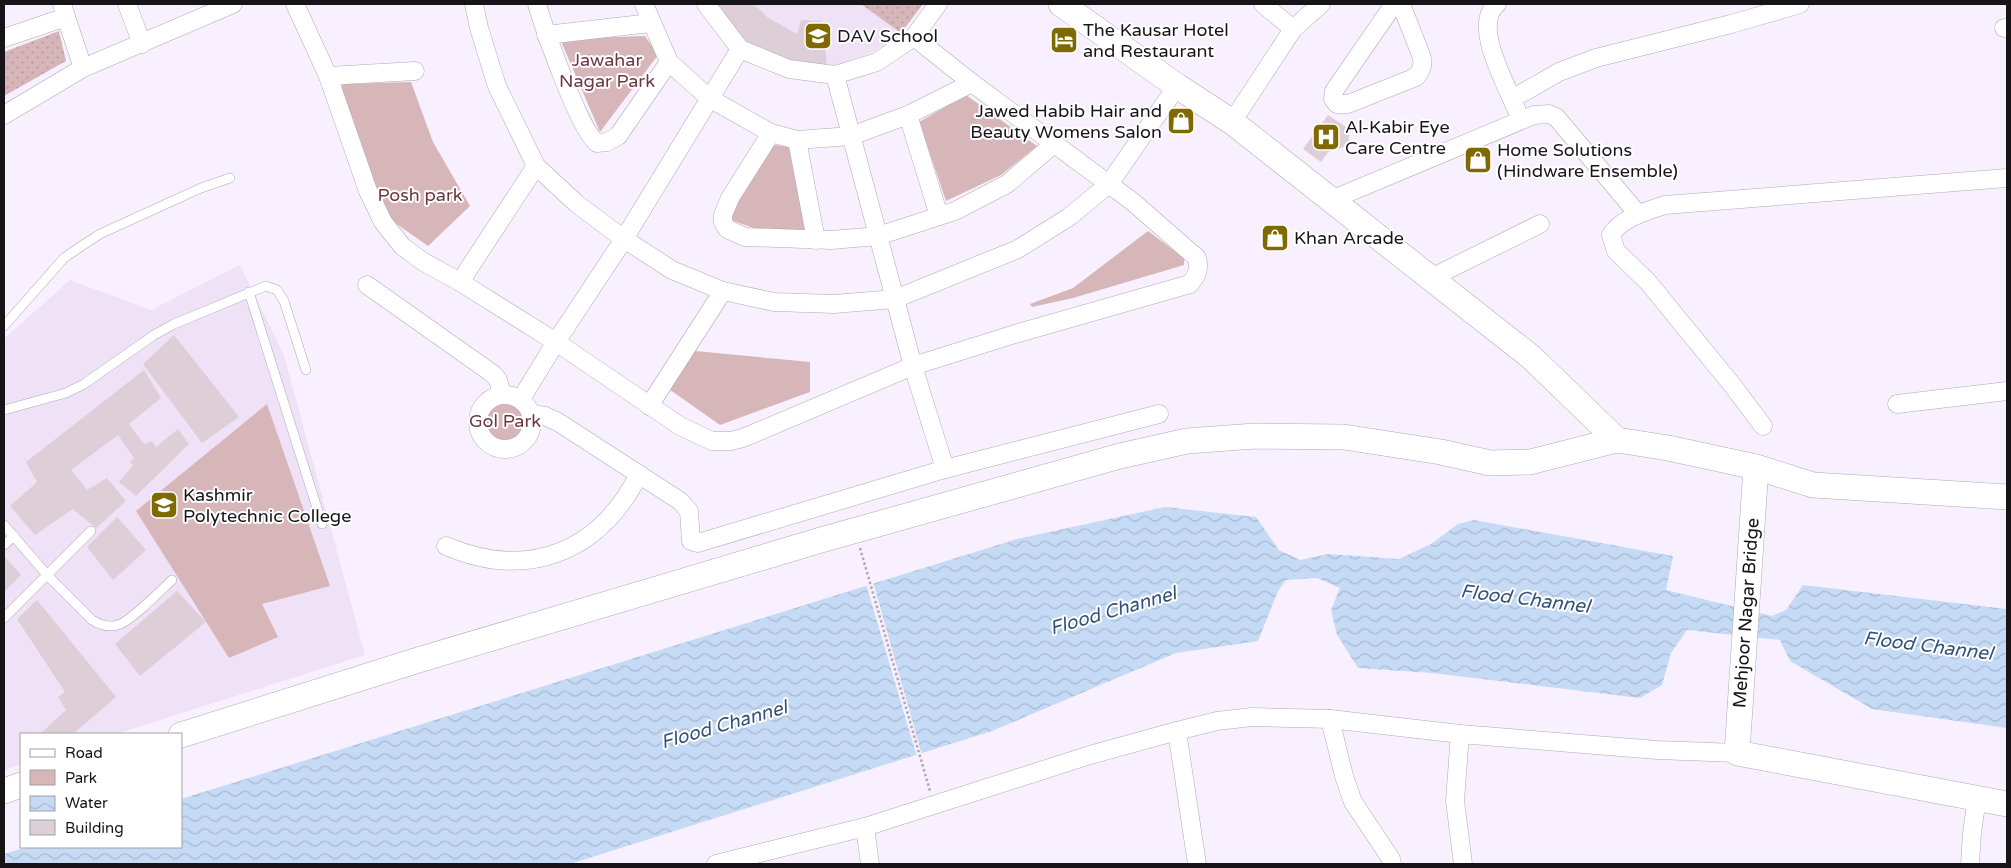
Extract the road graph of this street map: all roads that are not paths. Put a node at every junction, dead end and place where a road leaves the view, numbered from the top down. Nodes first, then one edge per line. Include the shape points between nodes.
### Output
1 (127, 4) edge
2 (233, 4) edge
3 (295, 4) edge
4 (474, 4) edge
5 (537, 4) edge
6 (644, 4) edge
7 (706, 4) edge
8 (938, 4) edge
9 (1061, 4) edge
10 (1263, 4) edge
11 (1321, 4) edge
12 (1394, 4) edge
13 (1401, 4) edge
14 (1497, 4) edge
15 (1800, 4) edge
16 (64, 10) edge
17 (651, 23) junction
18 (1293, 29) junction
19 (546, 35) junction
20 (914, 37) junction
21 (4, 38) edge
22 (142, 44) junction
23 (740, 49) junction
24 (669, 62) junction
25 (83, 68) junction
26 (415, 71) dead end
27 (835, 74) junction
28 (328, 76) junction
29 (972, 83) junction
30 (1177, 86) junction
31 (710, 98) junction
32 (1512, 100) junction
33 (4, 115) edge
34 (908, 115) junction
35 (1521, 120) junction
36 (1232, 122) junction
37 (771, 133) junction
38 (852, 136) junction
39 (796, 140) junction
40 (1055, 143) junction
41 (536, 166) junction
42 (230, 178) dead end
43 (2007, 178) edge
44 (1110, 184) junction
45 (1330, 200) junction
46 (1638, 214) junction
47 (939, 216) junction
48 (1540, 224) dead end
49 (878, 236) junction
50 (624, 239) junction
51 (816, 240) junction
52 (1431, 278) junction
53 (460, 282) junction
54 (367, 285) dead end
55 (723, 291) junction
56 (249, 292) junction
57 (895, 299) junction
58 (4, 326) edge
59 (556, 342) junction
60 (913, 366) junction
61 (306, 370) dead end
62 (2007, 391) edge
63 (502, 395) junction
64 (521, 399) junction
65 (1897, 404) dead end
66 (649, 406) junction
67 (4, 410) edge
68 (531, 414) junction
69 (1159, 414) dead end
70 (1763, 426) dead end
71 (1617, 440) junction
72 (1756, 467) junction
73 (945, 469) junction
74 (639, 474) junction
75 (2007, 497) edge
76 (4, 524) edge
77 (322, 524) dead end
78 (91, 531) dead end
79 (14, 536) junction
80 (4, 545) edge
81 (446, 546) dead end
82 (48, 576) junction
83 (172, 580) dead end
84 (4, 618) edge
85 (1330, 719) junction
86 (1177, 731) junction
87 (1460, 734) junction
88 (182, 735) edge
89 (1738, 742) junction
90 (20, 785) edge
91 (4, 791) edge
92 (1978, 798) junction
93 (2007, 804) edge
94 (865, 827) junction
95 (738, 862) edge
96 (716, 864) edge
97 (870, 864) edge
98 (1197, 864) edge
99 (1392, 864) edge
100 (1463, 864) edge
101 (1970, 864) edge

1 - 22 street
2 - 22 street
3 - 28 street
4 - 41 street via 497,86
5 - 19 street
6 - 17 street
7 - 23 street
8 - 20 street
9 - 30 main road
10 - 18 street
11 - 18 street
12 - 13 street via 1334,91 1334,100 1338,104 1348,104 1416,77 1422,70 1421,55
14 - 32 street via 1489,14 1488,35
15 - 32 street via 1596,58 1559,72
16 - 21 street
16 - 25 street
17 - 19 street
17 - 24 street
18 - 36 street
19 - 24 street via 589,134 598,142 607,142 618,136
20 - 27 street via 877,62
20 - 29 street
22 - 25 street
23 - 27 street via 789,69
23 - 31 street
24 - 31 street
25 - 33 street
26 - 28 street
27 - 38 street
28 - 53 street via 368,191 383,222 402,246
29 - 34 street
29 - 40 street
30 - 36 main road
30 - 44 street
31 - 37 street
31 - 50 street
32 - 35 street
34 - 38 street
34 - 47 street
35 - 45 street
35 - 46 street via 1542,114 1556,117
36 - 45 main road
37 - 39 street
37 - 51 street via 730,198 723,222 727,229 745,237
38 - 39 street
38 - 49 street
39 - 51 street
40 - 44 street
40 - 47 street via 1007,184
41 - 50 street via 577,204
41 - 53 street
42 - 58 lane via 201,188 82,245 64,258
43 - 46 street via 1665,205
44 - 57 street via 1069,217 1018,249
44 - 60 street via 1197,258 1199,270 1190,284
45 - 52 main road
46 - 70 street via 1613,232 1616,251 1648,282
47 - 49 street
48 - 52 street
49 - 51 street
49 - 57 street
50 - 55 street via 672,270
50 - 59 street
52 - 71 main road via 1531,356
53 - 59 street
54 - 63 street via 493,374
55 - 57 street via 774,302 834,304
55 - 66 street
56 - 61 lane via 266,286 281,294
56 - 67 lane via 154,335 66,393
56 - 77 lane
57 - 60 street
59 - 64 street
59 - 66 street
60 - 66 street via 761,432 731,441 712,441
60 - 73 street
62 - 65 street
63 - 64 street
63 - 68 street via 493,397 480,411 479,429 490,444 499,448 517,446 530,433
64 - 68 street
68 - 74 street via 558,422
69 - 73 street
71 - 72 main road
71 - 88 main road via 1530,462 1490,463 1344,437 1255,436 1187,441 1120,456 812,542
72 - 75 main road via 1813,484
72 - 89 main road, Mehjoor Nagar Bridge
73 - 74 street via 698,543 691,541 690,516 686,506
74 - 81 street via 628,496 607,522 566,550 534,559 498,561
76 - 79 lane
78 - 82 lane
79 - 80 lane
79 - 82 lane
82 - 83 lane via 92,620 107,627 119,625 129,618
82 - 84 lane
85 - 86 street via 1252,717
85 - 87 street
85 - 99 street via 1353,802
86 - 94 street via 1090,755
86 - 98 street
87 - 89 street via 1657,750
87 - 100 street via 1454,801
89 - 92 main road
90 - 91 main road
92 - 93 main road
92 - 101 street
94 - 95 street
94 - 97 street
95 - 96 street

